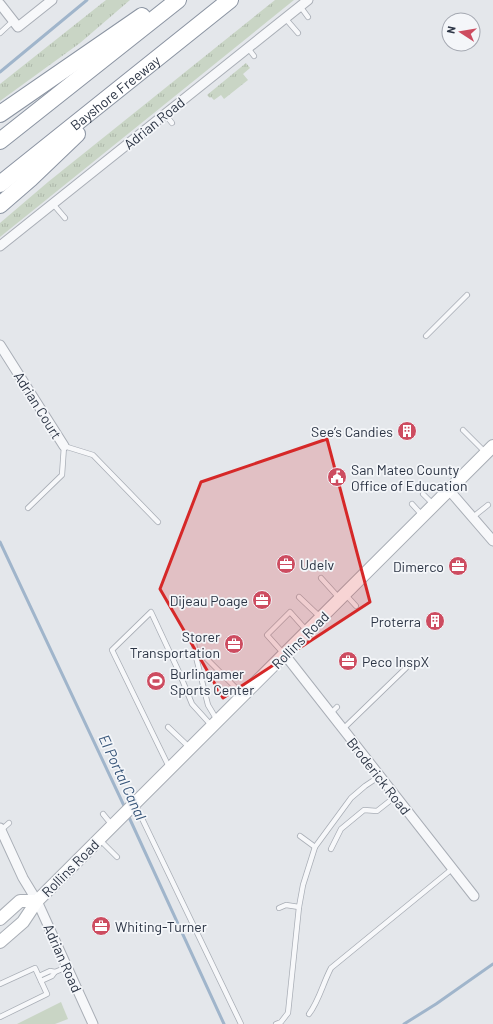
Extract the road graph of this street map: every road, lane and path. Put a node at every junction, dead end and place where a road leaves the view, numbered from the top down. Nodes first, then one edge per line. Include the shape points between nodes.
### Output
1 (52, 0) edge
2 (166, 0) edge
3 (178, 0) edge
4 (230, 0) edge
5 (308, 0) edge
6 (0, 4) edge
7 (300, 6) junction
8 (285, 18) junction
9 (308, 18) dead end
10 (16, 24) junction
11 (0, 33) edge
12 (298, 33) dead end
13 (248, 48) junction
14 (254, 56) dead end
15 (143, 70) junction
16 (0, 114) edge
17 (165, 114) junction
18 (172, 123) dead end
19 (0, 141) edge
20 (0, 184) edge
21 (53, 204) junction
22 (0, 205) edge
23 (65, 218) dead end
24 (0, 246) edge
25 (467, 294) dead end
26 (426, 336) dead end
27 (0, 345) edge
28 (463, 430) dead end
29 (64, 446) junction
30 (489, 449) edge
31 (449, 490) junction
32 (423, 494) dead end
33 (412, 504) dead end
34 (434, 505) junction
35 (488, 505) dead end
36 (28, 508) dead end
37 (423, 516) junction
38 (472, 517) junction
39 (158, 522) dead end
40 (493, 541) edge
41 (321, 578) dead end
42 (299, 597) dead end
43 (343, 597) junction
44 (356, 606) dead end
45 (322, 618) junction
46 (308, 632) junction
47 (194, 643) dead end
48 (195, 649) junction
49 (284, 656) junction
50 (406, 668) dead end
51 (244, 696) junction
52 (215, 724) junction
53 (168, 727) dead end
54 (343, 729) junction
55 (191, 749) junction
56 (170, 769) junction
57 (380, 776) junction
58 (396, 796) junction
59 (134, 805) junction
60 (103, 814) dead end
61 (117, 821) junction
62 (9, 823) dead end
63 (0, 829) edge
64 (300, 836) dead end
65 (99, 839) junction
66 (315, 847) junction
67 (331, 848) dead end
68 (117, 857) dead end
69 (452, 869) junction
70 (474, 896) dead end
71 (37, 901) junction
72 (299, 907) junction
73 (279, 908) dead end
74 (0, 919) edge
75 (0, 942) edge
76 (67, 967) junction
77 (55, 972) junction
78 (39, 976) junction
79 (41, 981) junction
80 (0, 984) edge
81 (309, 1014) dead end
82 (0, 1016) edge
83 (93, 1024) edge
84 (241, 1024) edge
85 (276, 1024) edge

1 - 10 street
2 - 16 highway
3 - 19 highway
4 - 15 highway, Bayshore Freeway
5 - 7 street, Adrian Road
6 - 10 street
7 - 8 street, Adrian Road
7 - 9 lane
8 - 12 lane
8 - 13 street, Adrian Road
10 - 11 lane
13 - 14 lane
13 - 17 street, Adrian Road
15 - 20 highway, Bayshore Freeway
15 - 22 highway
17 - 18 lane
17 - 21 street, Adrian Road
21 - 23 lane
21 - 24 street, Adrian Road
25 - 26 lane
27 - 29 street, Adrian Court
28 - 30 lane
29 - 36 lane via 62,475
29 - 39 lane via 93,455
30 - 31 main road, Rollins Road
31 - 34 main road, Rollins Road
31 - 38 street
32 - 34 lane
33 - 37 lane
34 - 37 main road, Rollins Road
35 - 38 lane
37 - 43 main road, Rollins Road
38 - 40 street
41 - 43 lane
42 - 45 lane
43 - 44 lane
43 - 45 main road, Rollins Road
45 - 46 main road, Rollins Road
46 - 49 main road, Rollins Road
46 - 49 lane via 290,612 267,634
47 - 48 lane
48 - 51 lane
48 - 52 lane
49 - 51 main road, Rollins Road
49 - 54 street, Broderick Road via 334,710
50 - 54 lane
51 - 52 main road, Rollins Road
52 - 55 main road, Rollins Road
52 - 56 lane via 192,704 152,612 112,650
53 - 55 lane
54 - 57 street, Broderick Road
55 - 56 main road, Rollins Road
56 - 59 main road, Rollins Road
57 - 58 street, Broderick Road
57 - 66 lane via 351,798
58 - 67 lane via 376,811 364,810 341,828
58 - 69 street, Broderick Road
59 - 61 main road, Rollins Road
59 - 84 lane
60 - 61 lane
61 - 65 main road, Rollins Road
62 - 63 lane
63 - 71 street, Adrian Road
64 - 66 lane
65 - 68 lane
65 - 71 main road, Rollins Road
66 - 72 lane
69 - 70 street, Broderick Road
69 - 81 lane via 331,968
71 - 74 main road, Rollins Road via 20,901
71 - 75 main road, Rollins Road via 23,922
71 - 76 street, Adrian Road
72 - 73 lane via 286,905
72 - 85 lane via 288,1013
76 - 77 lane
76 - 83 street, Adrian Road
77 - 78 lane
77 - 79 lane
78 - 79 lane
78 - 80 lane via 35,968
79 - 82 lane via 47,994

